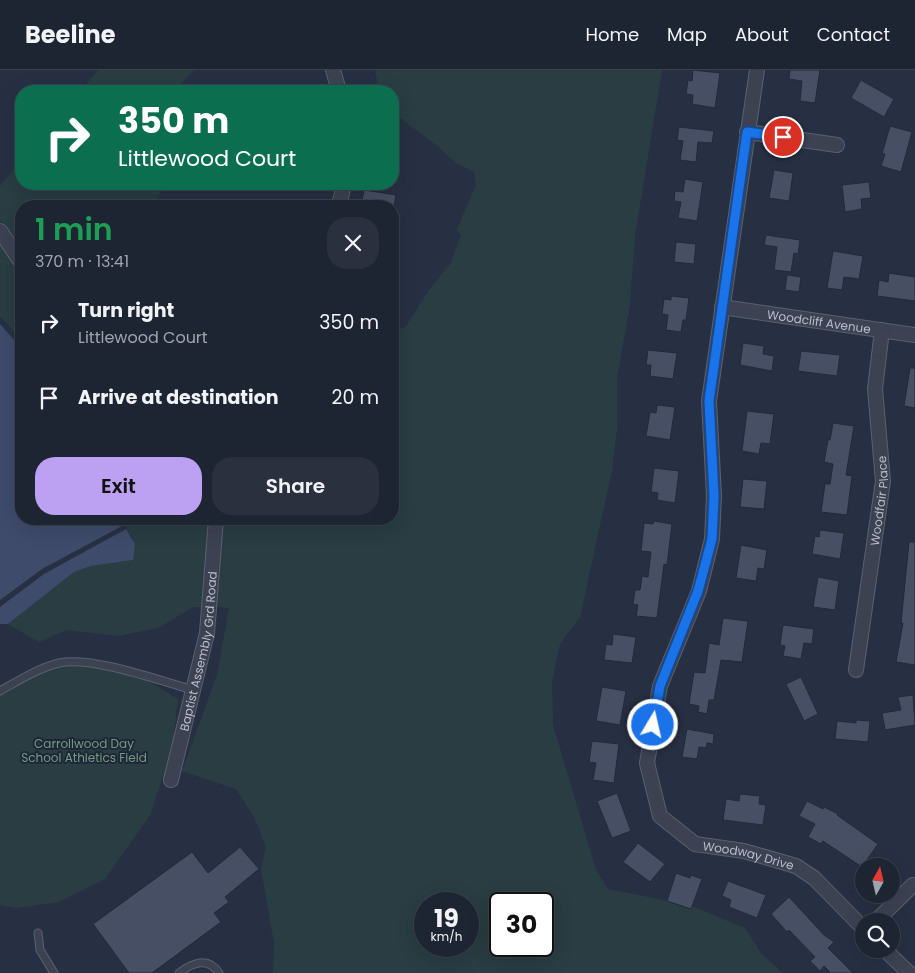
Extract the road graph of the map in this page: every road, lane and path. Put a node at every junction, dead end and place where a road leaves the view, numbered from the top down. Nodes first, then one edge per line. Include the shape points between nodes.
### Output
1 (333, 70) edge
2 (757, 70) edge
3 (337, 85) edge
4 (747, 132) junction
5 (837, 145) dead end
6 (0, 231) edge
7 (15, 253) edge
8 (722, 307) junction
9 (882, 330) junction
10 (915, 335) edge
11 (216, 525) edge
12 (856, 670) dead end
13 (193, 690) junction
14 (0, 691) edge
15 (171, 780) dead end
16 (913, 885) dead end
17 (884, 913) edge
18 (855, 920) edge
19 (38, 933) dead end
20 (893, 958) edge
21 (54, 973) edge
22 (179, 973) edge
23 (219, 973) edge
24 (909, 973) edge

1 - 3 street
2 - 4 street, Woodway Drive
4 - 5 street
4 - 8 street, Woodway Drive
6 - 7 street
8 - 9 street, Woodcliff Avenue
8 - 18 street, Woodway Drive via 709,401 714,496 712,539 698,591 660,686 647,763 660,816 696,844 744,851 796,866 814,878
9 - 10 street, Woodcliff Avenue
9 - 12 street, Woodfair Place via 875,390 883,481
11 - 13 street, Baptist Assembly Grd Road via 207,633
13 - 14 lane via 84,662 59,663
13 - 15 street, Baptist Assembly Grd Road
16 - 17 street
19 - 21 lane via 40,950
20 - 24 street
22 - 23 lane via 198,963 207,963

